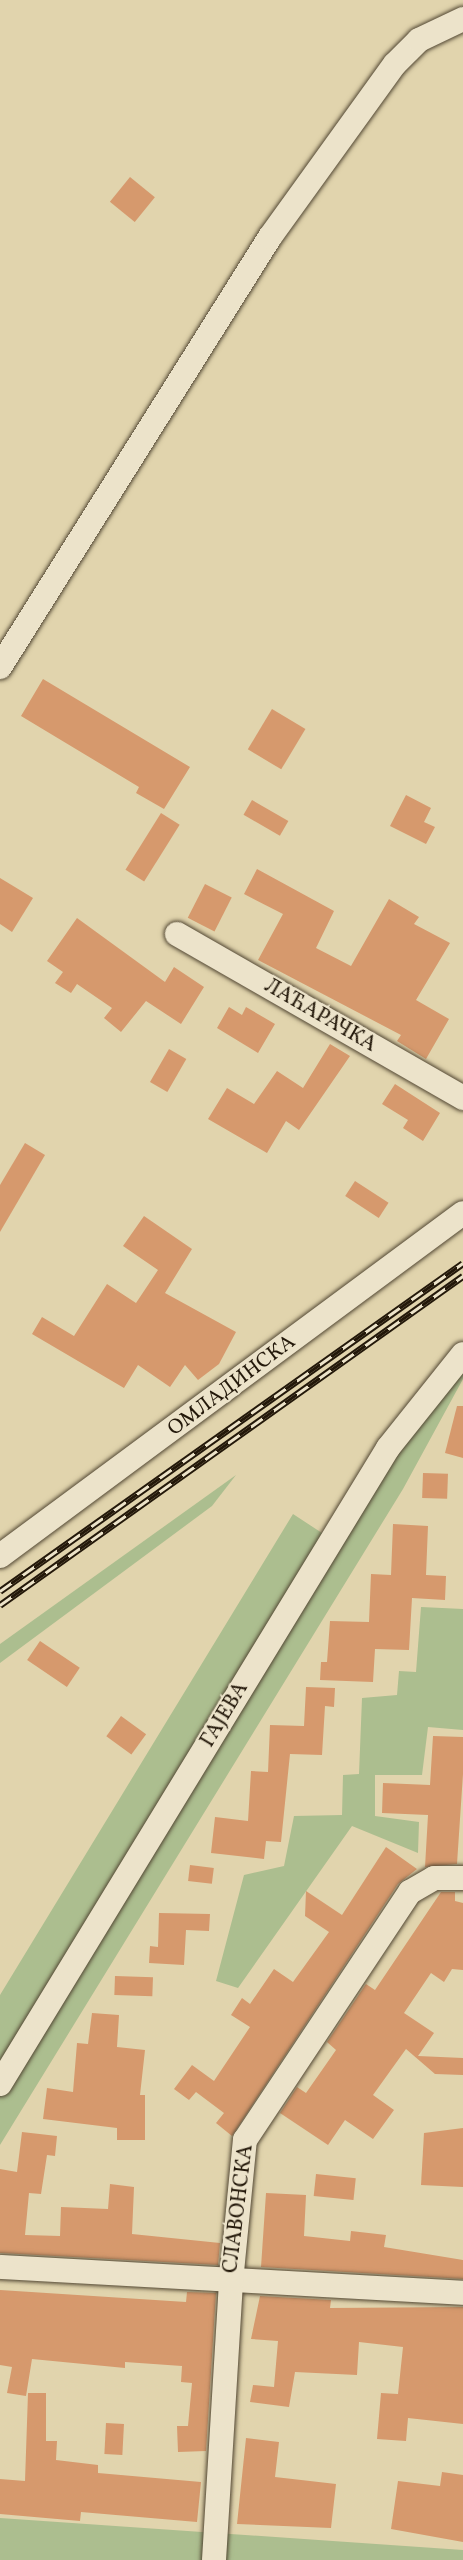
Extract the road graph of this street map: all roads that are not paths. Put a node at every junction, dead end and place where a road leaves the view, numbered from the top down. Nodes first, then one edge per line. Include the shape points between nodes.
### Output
1 (463, 19) edge
2 (0, 667) edge
3 (177, 934) dead end
4 (463, 1098) edge
5 (463, 1213) edge
6 (463, 1354) edge
7 (0, 1556) edge
8 (463, 1878) edge
9 (0, 2084) edge
10 (0, 2267) edge
11 (231, 2282) junction
12 (463, 2293) edge
13 (214, 2560) edge

1 - 2 street via 419,40 395,64 270,237
3 - 4 street, ЛАЋАРАЧКА
5 - 7 street, ОМЛАДИНСКА
6 - 9 street, ГАЈЕВА via 388,1448
8 - 11 street, СЛАВОНСКА via 434,1878 410,1892 254,2125 241,2158
10 - 11 street
11 - 12 street
11 - 13 street, СЛАВОНСКА

